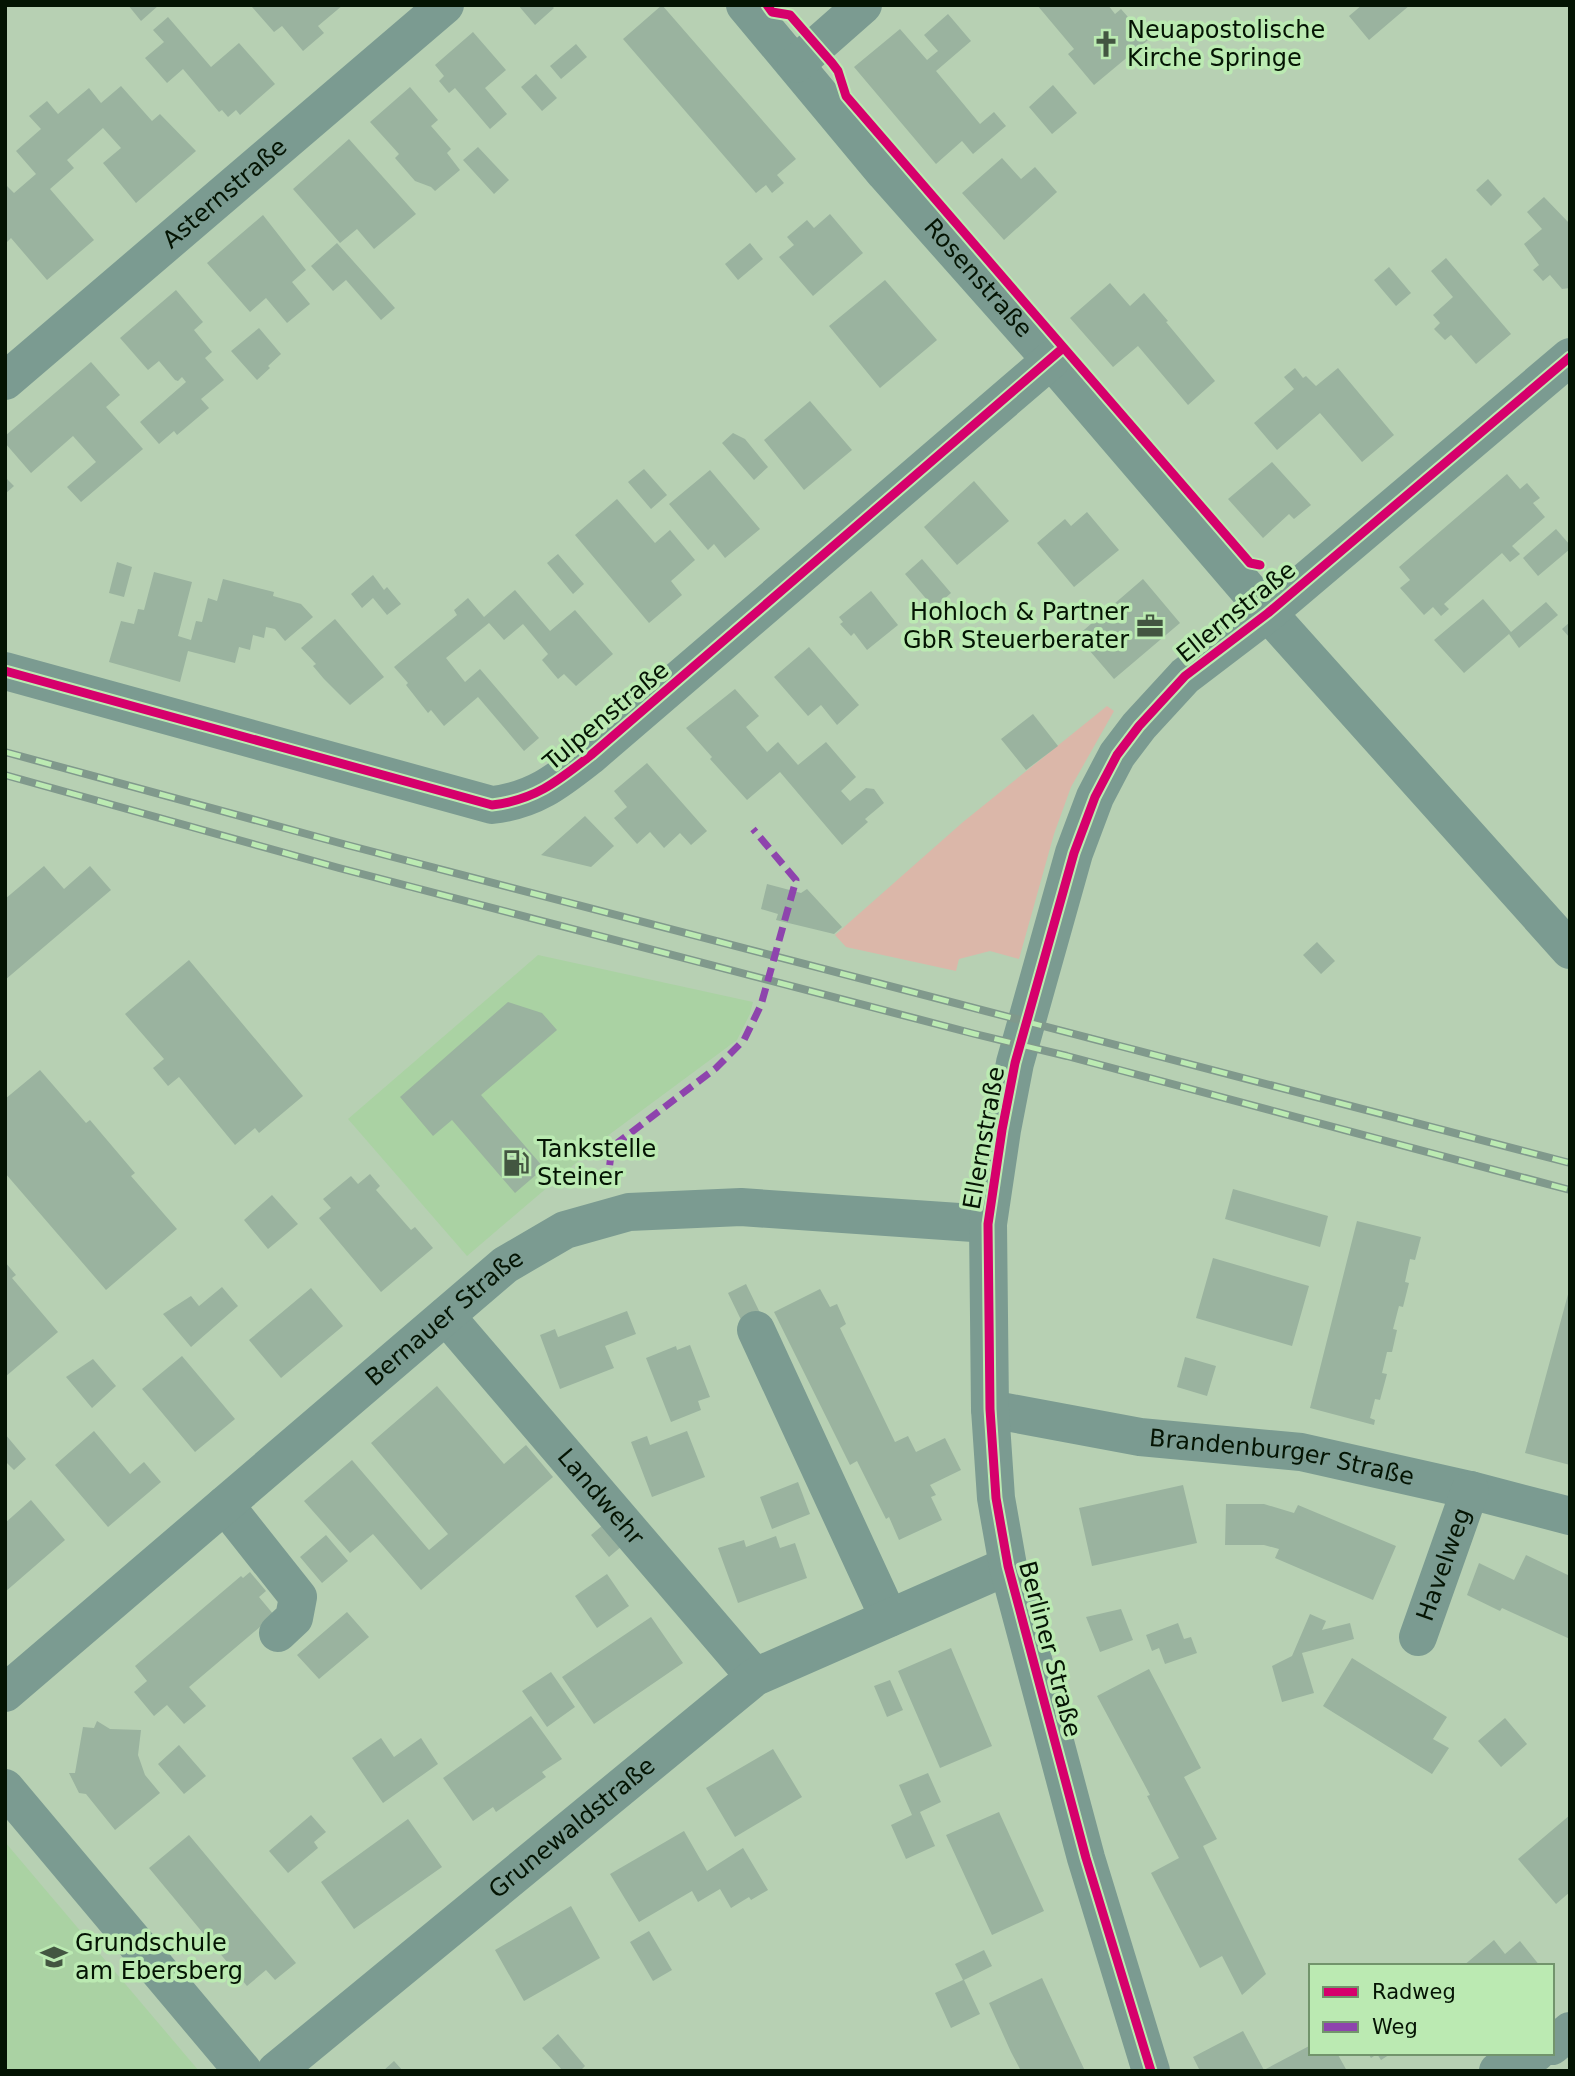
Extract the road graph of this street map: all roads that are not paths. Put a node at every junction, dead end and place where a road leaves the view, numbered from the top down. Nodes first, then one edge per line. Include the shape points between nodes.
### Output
1 (445, 5) edge
2 (745, 5) edge
3 (863, 5) edge
4 (796, 64) junction
5 (1051, 360) junction
6 (1564, 375) edge
7 (5, 382) edge
8 (1268, 612) junction
9 (5, 671) edge
10 (1570, 950) edge
11 (988, 1224) junction
12 (446, 1316) junction
13 (755, 1330) dead end
14 (990, 1409) junction
15 (1470, 1490) junction
16 (225, 1505) junction
17 (1570, 1516) edge
18 (1008, 1566) junction
19 (889, 1618) junction
20 (278, 1633) dead end
21 (1418, 1637) dead end
22 (755, 1677) junction
23 (5, 1693) edge
24 (5, 1788) edge
25 (1570, 2031) edge
26 (1554, 2044) edge
27 (1532, 2055) edge
28 (243, 2071) edge
29 (276, 2071) edge
30 (1151, 2071) edge
31 (1498, 2071) edge

1 - 7 street, Asternstraße
2 - 4 street, Rosenstraße
3 - 4 street
4 - 5 street, Rosenstraße via 885,173
5 - 8 street, Rosenstraße
5 - 9 street, Tulpenstraße via 591,755 553,786 515,802 492,805
6 - 8 street, Ellernstraße
8 - 10 street, Rosenstraße
8 - 11 street, Ellernstraße via 1185,676 1117,755 1095,797 1074,853 1016,1063
11 - 12 street, Bernauer Straße via 741,1207 629,1212 565,1230 505,1265
11 - 14 street, Berliner Straße
12 - 16 street, Bernauer Straße
12 - 22 street, Landwehr
13 - 19 street
14 - 15 street, Brandenburger Straße via 1140,1437 1301,1452
14 - 18 street, Berliner Straße via 996,1498
15 - 17 street, Brandenburger Straße
15 - 21 street, Havelweg
16 - 20 street via 298,1597 294,1618
16 - 23 street, Bernauer Straße
18 - 19 street, Grunewaldstraße
18 - 30 street, Berliner Straße via 1086,1858
19 - 22 street, Grunewaldstraße
22 - 29 street, Grunewaldstraße
24 - 28 street
25 - 26 street
27 - 31 street

